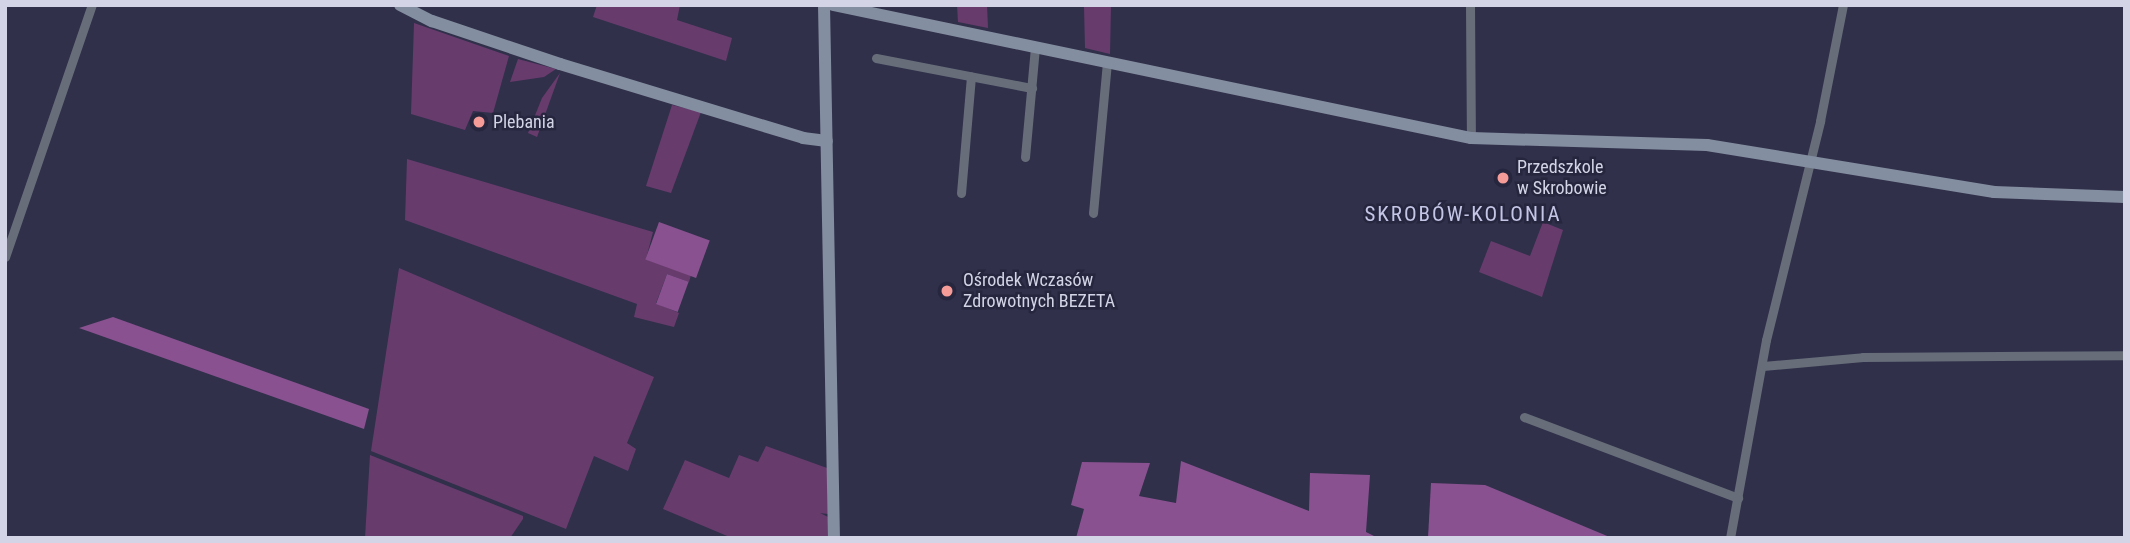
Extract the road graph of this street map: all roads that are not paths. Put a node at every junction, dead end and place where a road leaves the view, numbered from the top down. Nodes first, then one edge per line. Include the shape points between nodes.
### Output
1 (92, 5) edge
2 (400, 5) edge
3 (824, 5) edge
4 (833, 5) edge
5 (1470, 5) edge
6 (1843, 5) edge
7 (1035, 47) junction
8 (876, 58) dead end
9 (1107, 62) junction
10 (971, 76) junction
11 (1032, 88) junction
12 (1471, 138) junction
13 (827, 141) junction
14 (1025, 158) dead end
15 (1810, 161) junction
16 (961, 193) dead end
17 (2125, 197) edge
18 (1093, 213) dead end
19 (5, 257) edge
20 (2125, 355) edge
21 (1763, 366) junction
22 (1524, 417) dead end
23 (1738, 498) junction
24 (834, 538) edge
25 (1730, 538) edge

1 - 19 street
2 - 13 street via 432,21 560,64 803,138
3 - 13 street
4 - 7 street
5 - 12 street
6 - 15 street
7 - 9 street
7 - 11 street
8 - 10 street
9 - 12 street
9 - 18 street
10 - 11 street
10 - 16 street
11 - 14 street
12 - 15 street via 1676,142
13 - 24 street
15 - 17 street via 1994,192
15 - 21 street
20 - 21 street via 1863,357
21 - 23 street
22 - 23 street
23 - 25 street

